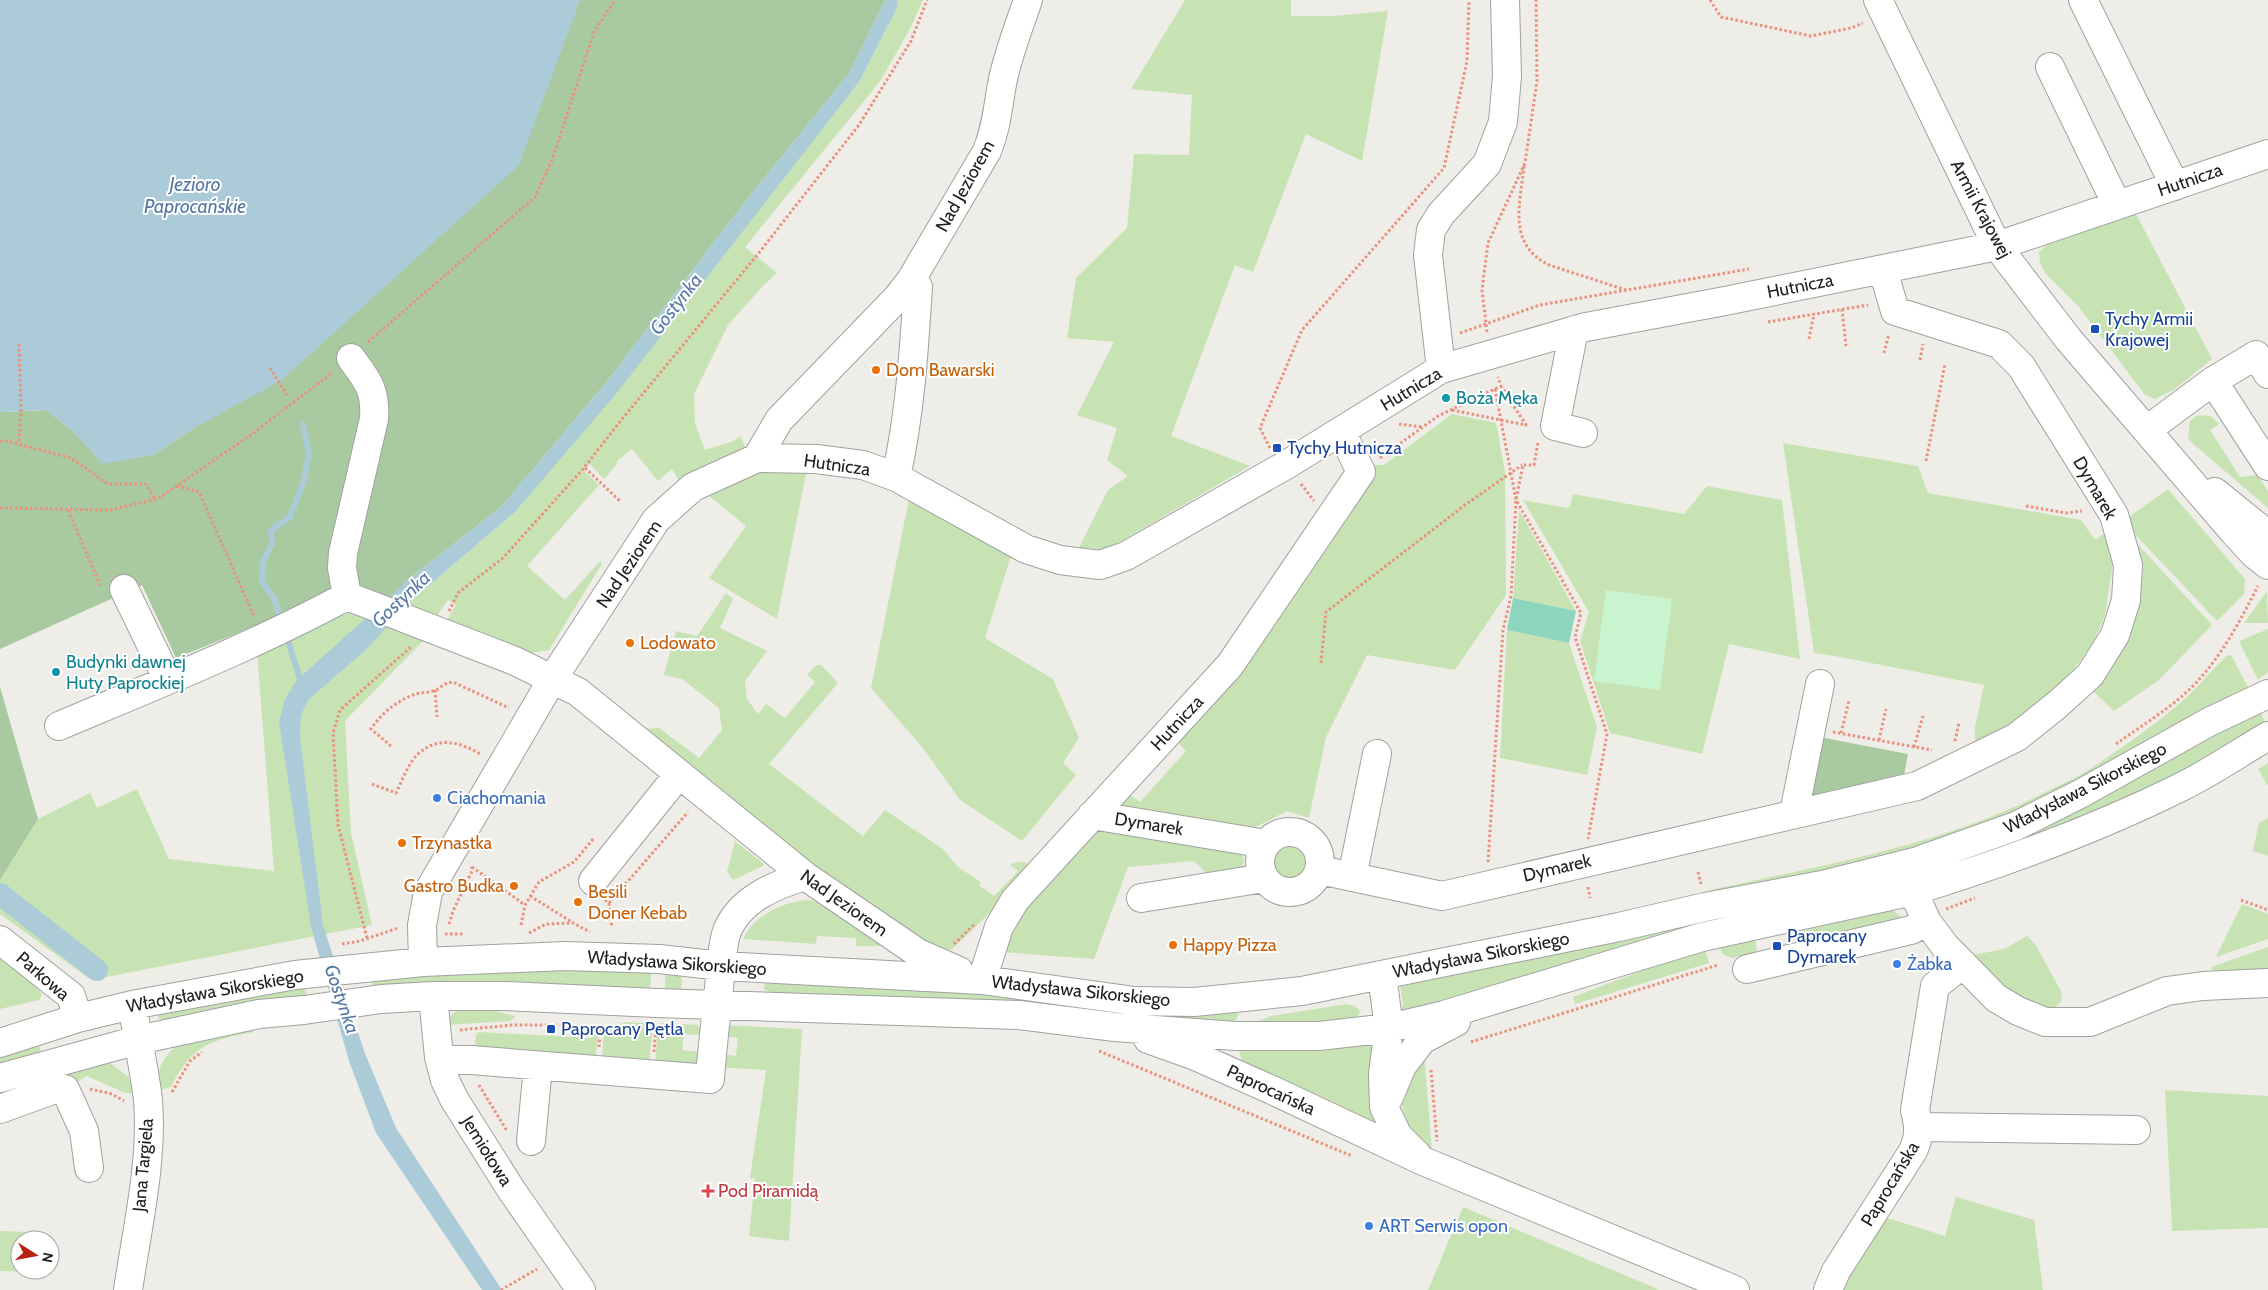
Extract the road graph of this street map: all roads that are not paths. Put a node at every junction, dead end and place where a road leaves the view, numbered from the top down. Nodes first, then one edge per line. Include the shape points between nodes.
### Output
1 (1028, 0) edge
2 (1505, 0) edge
3 (2083, 0) edge
4 (1873, 11) edge
5 (2050, 68) dead end
6 (2268, 154) edge
7 (2175, 186) junction
8 (2117, 205) junction
9 (1997, 246) junction
10 (1882, 270) junction
11 (911, 280) junction
12 (1574, 330) junction
13 (351, 358) road end
14 (1441, 369) junction
15 (2268, 374) edge
16 (2213, 381) junction
17 (2147, 430) junction
18 (1341, 431) junction
19 (1583, 433) dead end
20 (757, 458) junction
21 (2268, 466) edge
22 (896, 477) junction
23 (2264, 554) edge
24 (124, 589) dead end
25 (357, 600) junction
26 (553, 678) junction
27 (168, 680) junction
28 (1820, 684) dead end
29 (2268, 684) edge
30 (2268, 694) edge
31 (2209, 722) junction
32 (59, 726) dead end
33 (2268, 736) edge
34 (1376, 754) dead end
35 (679, 774) junction
36 (1794, 813) junction
37 (1092, 815) junction
38 (1266, 844) junction
39 (1320, 870) junction
40 (805, 876) junction
41 (1352, 877) junction
42 (1264, 878) junction
43 (593, 881) dead end
44 (1913, 891) junction
45 (1141, 898) dead end
46 (1925, 920) junction
47 (0, 940) edge
48 (723, 955) junction
49 (423, 962) junction
50 (1962, 964) junction
51 (1747, 968) dead end
52 (1382, 975) junction
53 (982, 980) junction
54 (2268, 983) edge
55 (1302, 991) junction
56 (433, 996) junction
57 (1499, 999) junction
58 (132, 1005) junction
59 (717, 1005) junction
60 (78, 1018) junction
61 (1114, 1027) junction
62 (1388, 1028) junction
63 (1236, 1036) junction
64 (138, 1040) junction
65 (0, 1042) edge
66 (441, 1064) junction
67 (538, 1066) junction
68 (1240, 1076) junction
69 (0, 1078) edge
70 (1384, 1107) junction
71 (0, 1109) edge
72 (1919, 1127) junction
73 (2136, 1130) dead end
74 (531, 1141) dead end
75 (1423, 1161) junction
76 (89, 1168) dead end
77 (128, 1290) edge
78 (581, 1290) edge
79 (1735, 1290) edge
80 (1828, 1290) edge

1 - 11 street, Nad Jeziorem via 1012,45 995,132 988,151
2 - 14 street via 1507,76 1503,122 1487,164 1441,214 1431,230 1428,255
3 - 7 street
4 - 9 street, Armii Krajowej
5 - 8 street
6 - 7 street, Hutnicza
7 - 8 street, Hutnicza
8 - 9 street, Hutnicza
9 - 10 street, Hutnicza
9 - 17 street, Armii Krajowej via 2069,340
10 - 12 street, Hutnicza
10 - 36 street, Dymarek via 1895,311 1999,344 2021,366 2114,515 2128,565 2126,600 2115,634 2090,675 2017,737 1917,786
11 - 20 street, Nad Jeziorem via 779,420
11 - 22 street via 918,287 914,362
12 - 14 street, Hutnicza
12 - 19 street via 1555,426
13 - 25 street via 370,384 375,401 374,419 343,552 342,574
14 - 18 street, Hutnicza
15 - 16 street via 2256,355
16 - 17 street
16 - 21 street
17 - 23 street, Armii Krajowej
18 - 22 street, Hutnicza via 1126,556 1100,565 1060,560 1026,549
18 - 37 street, Hutnicza via 1362,472 1230,666
20 - 22 street, Hutnicza via 816,459 862,465
20 - 26 street, Nad Jeziorem via 693,487 656,520
24 - 27 street
25 - 26 street, Nad Jeziorem via 428,635
25 - 27 street via 296,623
26 - 35 street, Nad Jeziorem via 578,692
26 - 49 street, Nad Jeziorem via 428,892 436,925
27 - 32 street
28 - 36 street
29 - 31 street via 2258,694
30 - 31 street, Władysława Sikorskiego
31 - 52 street, Władysława Sikorskiego via 2016,826 1918,861 1822,885
33 - 44 street, Władysława Sikorskiego via 2180,787 2028,852
34 - 41 street
35 - 40 street, Nad Jeziorem
35 - 43 street
36 - 41 street, Dymarek via 1442,896
37 - 38 street, Dymarek
37 - 53 street, Hutnicza via 1015,900 999,927
38 - 39 street via 1275,836 1298,832 1317,847 1321,858
38 - 42 street via 1260,854
39 - 41 street, Dymarek
39 - 42 street via 1310,885 1294,893 1272,887
40 - 48 street via 787,881 744,907 728,930
40 - 53 street, Nad Jeziorem via 918,954
42 - 45 street
44 - 46 street
44 - 57 street, Władysława Sikorskiego via 1702,937
46 - 50 street
46 - 51 street via 1911,930
47 - 60 street, Parkowa via 70,996
48 - 49 street, Władysława Sikorskiego via 660,959 565,956
48 - 53 street, Władysława Sikorskiego
48 - 59 street
49 - 58 street, Władysława Sikorskiego via 295,975
50 - 54 street via 1996,998 2045,1022 2090,1022 2166,992 2203,986
50 - 72 street, Paprocańska via 1935,986 1915,1110
52 - 55 street, Władysława Sikorskiego
52 - 62 street, Paprocańska
53 - 55 street, Władysława Sikorskiego via 1135,1001 1194,1002
55 - 63 street via 1253,1014
56 - 59 street, Władysława Sikorskiego
56 - 64 street, Władysława Sikorskiego via 259,1014
56 - 66 street, Jemiołowa
57 - 62 street, Władysława Sikorskiego
57 - 70 street via 1422,1040 1402,1066
58 - 60 street, Władysława Sikorskiego
58 - 64 street, Jana Targiela
59 - 61 street, Władysława Sikorskiego via 1019,1015
59 - 67 street via 710,1079
60 - 65 street, Władysława Sikorskiego
61 - 63 street, Władysława Sikorskiego
61 - 68 street, Paprocańska via 1193,1055
62 - 63 street, Władysława Sikorskiego via 1319,1036
62 - 70 street, Paprocańska via 1383,1074
63 - 68 street via 1232,1058
64 - 69 street, Władysława Sikorskiego
64 - 77 street, Jana Targiela via 148,1100 148,1134 143,1194
66 - 67 street via 470,1060
66 - 78 street, Jemiołowa via 451,1093 470,1124
67 - 74 street
68 - 75 street, Paprocańska
70 - 75 street, Paprocańska via 1398,1136
71 - 76 street via 58,1088 66,1089 84,1130
72 - 73 street
72 - 80 street, Paprocańska via 1913,1151 1836,1271
75 - 79 street, Paprocańska

